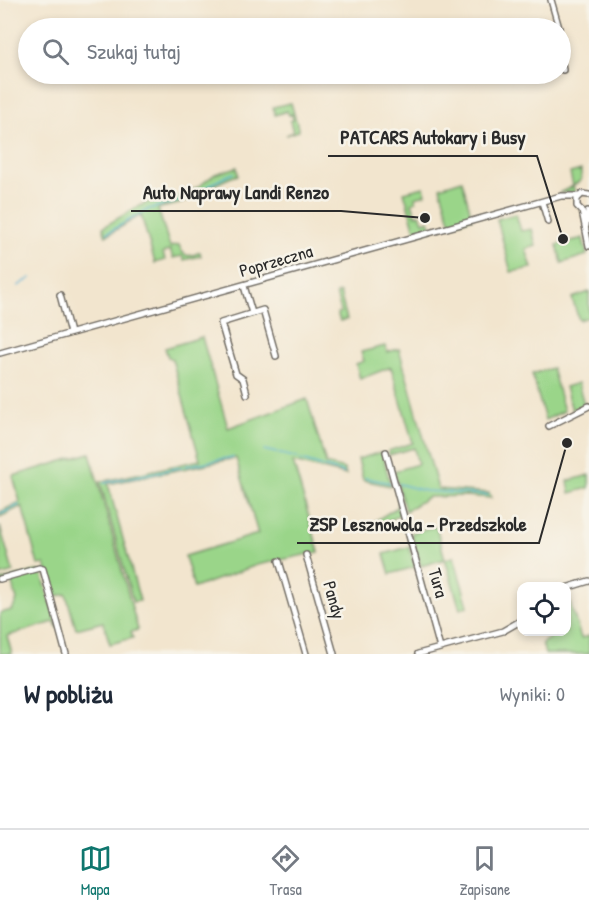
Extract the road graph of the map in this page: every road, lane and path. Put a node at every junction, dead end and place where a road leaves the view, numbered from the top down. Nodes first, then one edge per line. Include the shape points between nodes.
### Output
1 (551, 0) edge
2 (556, 18) edge
3 (589, 195) edge
4 (579, 196) junction
5 (559, 197) junction
6 (542, 202) junction
7 (577, 203) junction
8 (586, 210) edge
9 (548, 222) dead end
10 (589, 246) edge
11 (244, 286) junction
12 (60, 295) dead end
13 (252, 314) junction
14 (70, 333) junction
15 (0, 353) edge
16 (276, 356) dead end
17 (248, 394) dead end
18 (589, 406) edge
19 (549, 426) dead end
20 (386, 452) dead end
21 (306, 555) dead end
22 (279, 561) dead end
23 (0, 579) edge
24 (589, 581) edge
25 (571, 587) edge
26 (517, 623) edge
27 (440, 648) junction
28 (66, 654) edge
29 (306, 654) edge
30 (334, 654) edge
31 (418, 654) edge

1 - 2 street
3 - 4 street, Poprzeczna
4 - 5 street, Poprzeczna
4 - 7 street
5 - 6 street, Poprzeczna
5 - 7 street
6 - 9 street
6 - 11 street, Poprzeczna
7 - 8 street
8 - 10 street
11 - 13 street
11 - 14 street, Poprzeczna
12 - 14 street
13 - 16 street via 263,310
13 - 17 street via 221,323 236,374 243,379
14 - 15 street, Poprzeczna
18 - 19 street
20 - 27 street, Tura
21 - 30 street, Pandy
22 - 29 street
23 - 28 street via 39,568 44,571
24 - 25 street
26 - 27 street
27 - 31 street

